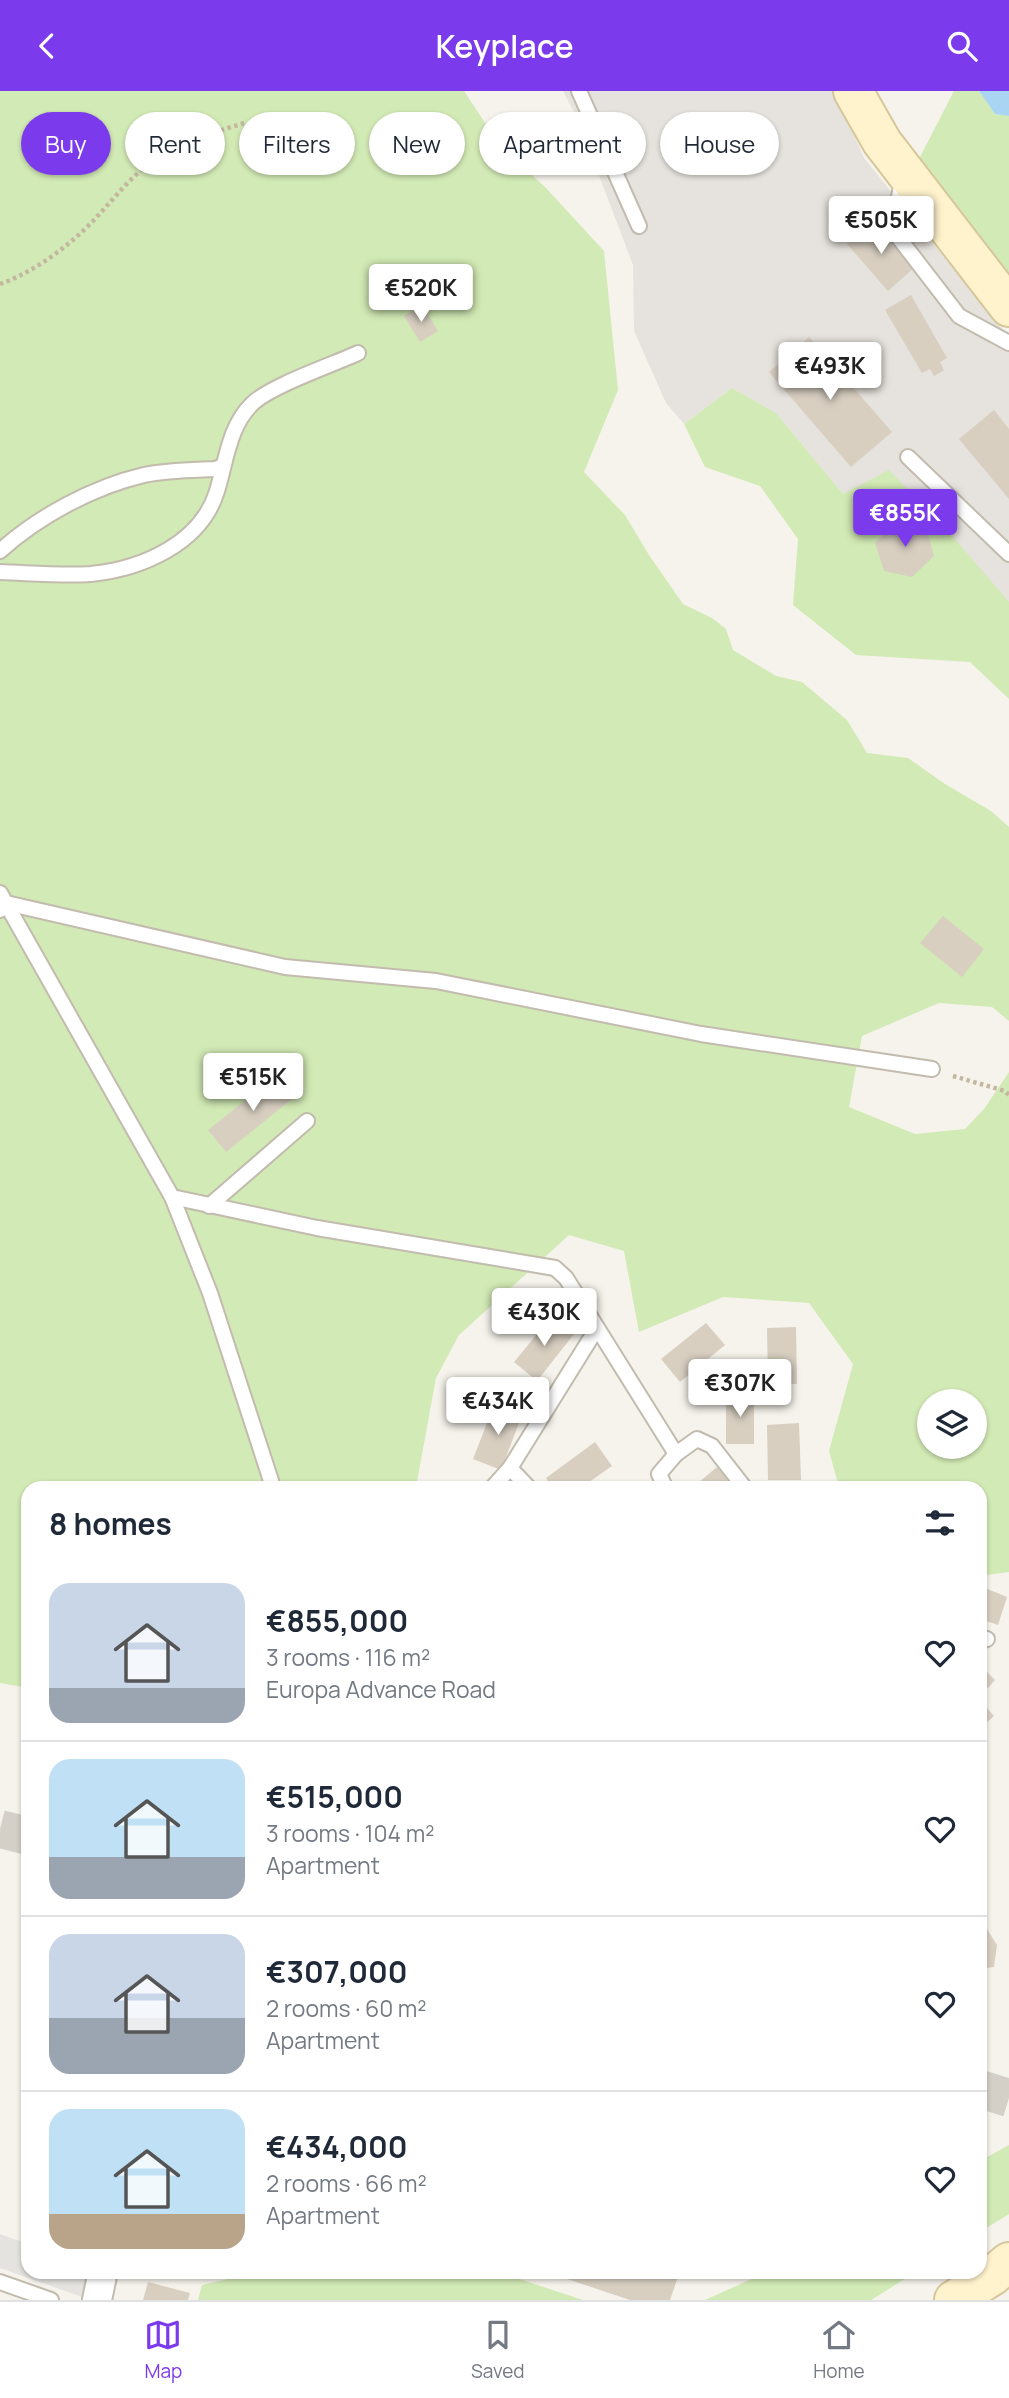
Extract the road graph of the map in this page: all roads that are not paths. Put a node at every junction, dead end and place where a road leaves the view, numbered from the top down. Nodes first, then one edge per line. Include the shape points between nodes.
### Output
1 (579, 91) edge
2 (853, 91) edge
3 (905, 171) junction
4 (639, 226) dead end
5 (1009, 307) edge
6 (1009, 343) edge
7 (358, 353) dead end
8 (908, 457) dead end
9 (223, 466) junction
10 (0, 551) edge
11 (1009, 554) edge
12 (0, 572) edge
13 (2, 902) edge
14 (932, 1069) road end
15 (307, 1121) dead end
16 (172, 1197) junction
17 (209, 1206) junction
18 (597, 1328) junction
19 (676, 1454) junction
20 (510, 1468) junction
21 (271, 1481) edge
22 (498, 1481) edge
23 (522, 1481) edge
24 (662, 1481) edge
25 (739, 1481) edge
26 (1009, 2262) edge
27 (101, 2279) edge
28 (0, 2282) edge
29 (51, 2300) edge
30 (97, 2300) edge
31 (954, 2300) edge

1 - 4 lane
2 - 3 main road
3 - 5 main road
3 - 6 lane via 892,229 959,316
7 - 9 lane via 254,402 243,414
8 - 11 lane
9 - 10 lane via 144,475 116,484 64,507
9 - 12 lane via 216,494 199,524 177,546 136,565 91,574
13 - 14 lane via 285,967 436,981 701,1034
13 - 16 lane
15 - 17 lane
16 - 17 lane
16 - 21 lane via 210,1293
17 - 18 lane via 555,1268
18 - 19 lane
18 - 20 lane
19 - 24 lane via 659,1474
19 - 25 lane via 697,1439 712,1446
20 - 22 lane
20 - 23 lane
26 - 31 main road
27 - 30 street
28 - 29 lane

